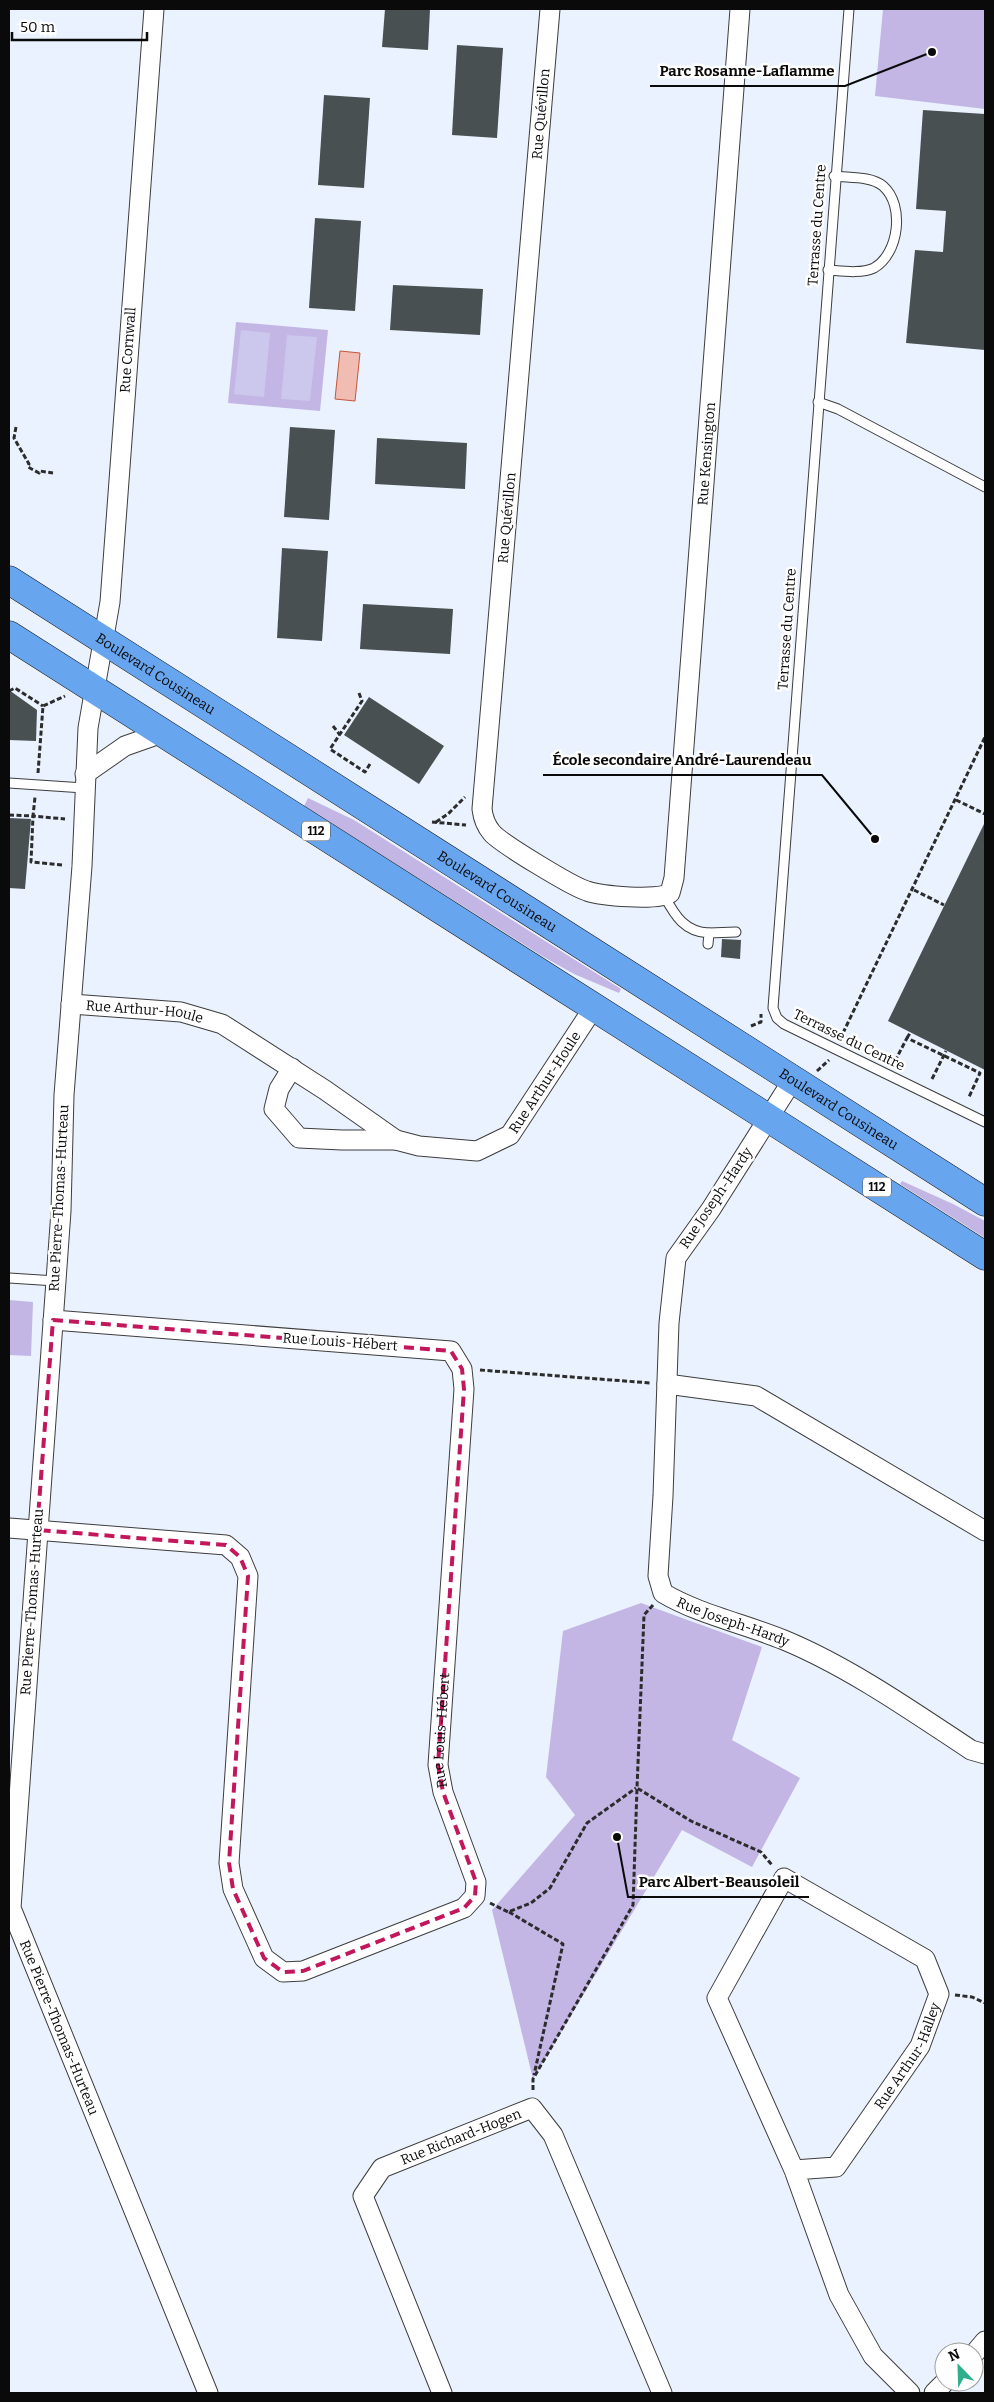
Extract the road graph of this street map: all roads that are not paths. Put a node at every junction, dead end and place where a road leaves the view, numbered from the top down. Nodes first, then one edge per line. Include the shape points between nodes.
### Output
1 (154, 9) edge
2 (550, 9) edge
3 (740, 9) edge
4 (849, 9) edge
5 (834, 176) junction
6 (828, 270) junction
7 (818, 402) junction
8 (985, 487) edge
9 (9, 580) edge
10 (9, 635) edge
11 (103, 642) junction
12 (94, 689) junction
13 (162, 732) junction
14 (85, 781) junction
15 (9, 783) edge
16 (666, 896) junction
17 (736, 932) dead end
18 (709, 933) junction
19 (708, 944) dead end
20 (71, 1004) junction
21 (594, 1006) junction
22 (292, 1068) junction
23 (804, 1077) junction
24 (769, 1118) junction
25 (985, 1122) edge
26 (396, 1140) junction
27 (985, 1202) edge
28 (985, 1256) edge
29 (9, 1278) edge
30 (56, 1281) junction
31 (53, 1320) junction
32 (667, 1384) junction
33 (9, 1528) edge
34 (37, 1530) junction
35 (985, 1531) edge
36 (985, 1754) edge
37 (10, 1908) edge
38 (794, 2170) junction
39 (208, 2393) edge
40 (442, 2393) edge
41 (662, 2393) edge
42 (910, 2393) edge

1 - 11 street, Rue Cornwall via 115,547
2 - 16 street, Rue Quévillon via 483,815 496,837 581,889 603,894
3 - 16 street, Rue Kensington via 674,878 673,888
4 - 5 lane, Terrasse du Centre
5 - 6 lane, Terrasse du Centre
5 - 6 lane via 868,180 883,186 895,206 896,225 890,251 880,264 860,271
6 - 7 lane, Terrasse du Centre
7 - 8 lane via 838,409
7 - 25 lane, Terrasse du Centre via 773,1008 784,1024
9 - 11 main road, Boulevard Cousineau
10 - 12 main road, 112
11 - 12 street, Rue Cornwall
11 - 23 main road, Boulevard Cousineau
12 - 13 main road, 112
12 - 14 street, Rue Pierre-Thomas-Hurteau
13 - 14 street via 119,749
13 - 21 main road, 112
14 - 15 lane
14 - 20 street, Rue Pierre-Thomas-Hurteau
16 - 18 lane via 677,918 687,927
17 - 18 lane
18 - 19 lane
20 - 22 street, Rue Arthur-Houle via 181,1012 222,1024
20 - 30 street, Rue Pierre-Thomas-Hurteau
21 - 24 main road, 112
21 - 26 street, Rue Arthur-Houle via 510,1135 477,1151 419,1146
22 - 26 street, Rue Arthur-Houle
22 - 26 street, Rue Arthur-Houle via 279,1089 274,1108 299,1138
23 - 24 street, Rue Joseph-Hardy
23 - 27 main road, Boulevard Cousineau
24 - 28 main road, 112
24 - 32 street, Rue Joseph-Hardy via 676,1258
29 - 30 lane
30 - 31 street, Rue Pierre-Thomas-Hurteau
31 - 34 street, Rue Pierre-Thomas-Hurteau
31 - 34 street, Rue Louis-Hébert via 451,1351 462,1369 464,1389 438,1765 443,1792 476,1882 475,1896 464,1908 303,1971 283,1972 264,1958 233,1889 228,1863 248,1576 240,1557 226,1545
32 - 35 street via 756,1396
32 - 36 street, Rue Joseph-Hardy via 658,1576 663,1593 680,1603 785,1640 876,1688 971,1750
33 - 34 street
34 - 37 street, Rue Pierre-Thomas-Hurteau
37 - 39 street, Rue Pierre-Thomas-Hurteau
38 - 38 street, Rue Arthur-Halley via 717,1998 784,1878 924,1959 939,1994 920,2046 836,2167
38 - 42 street via 839,2295 873,2356
40 - 41 street, Rue Richard-Hogen via 363,2196 382,2168 532,2108 553,2135

